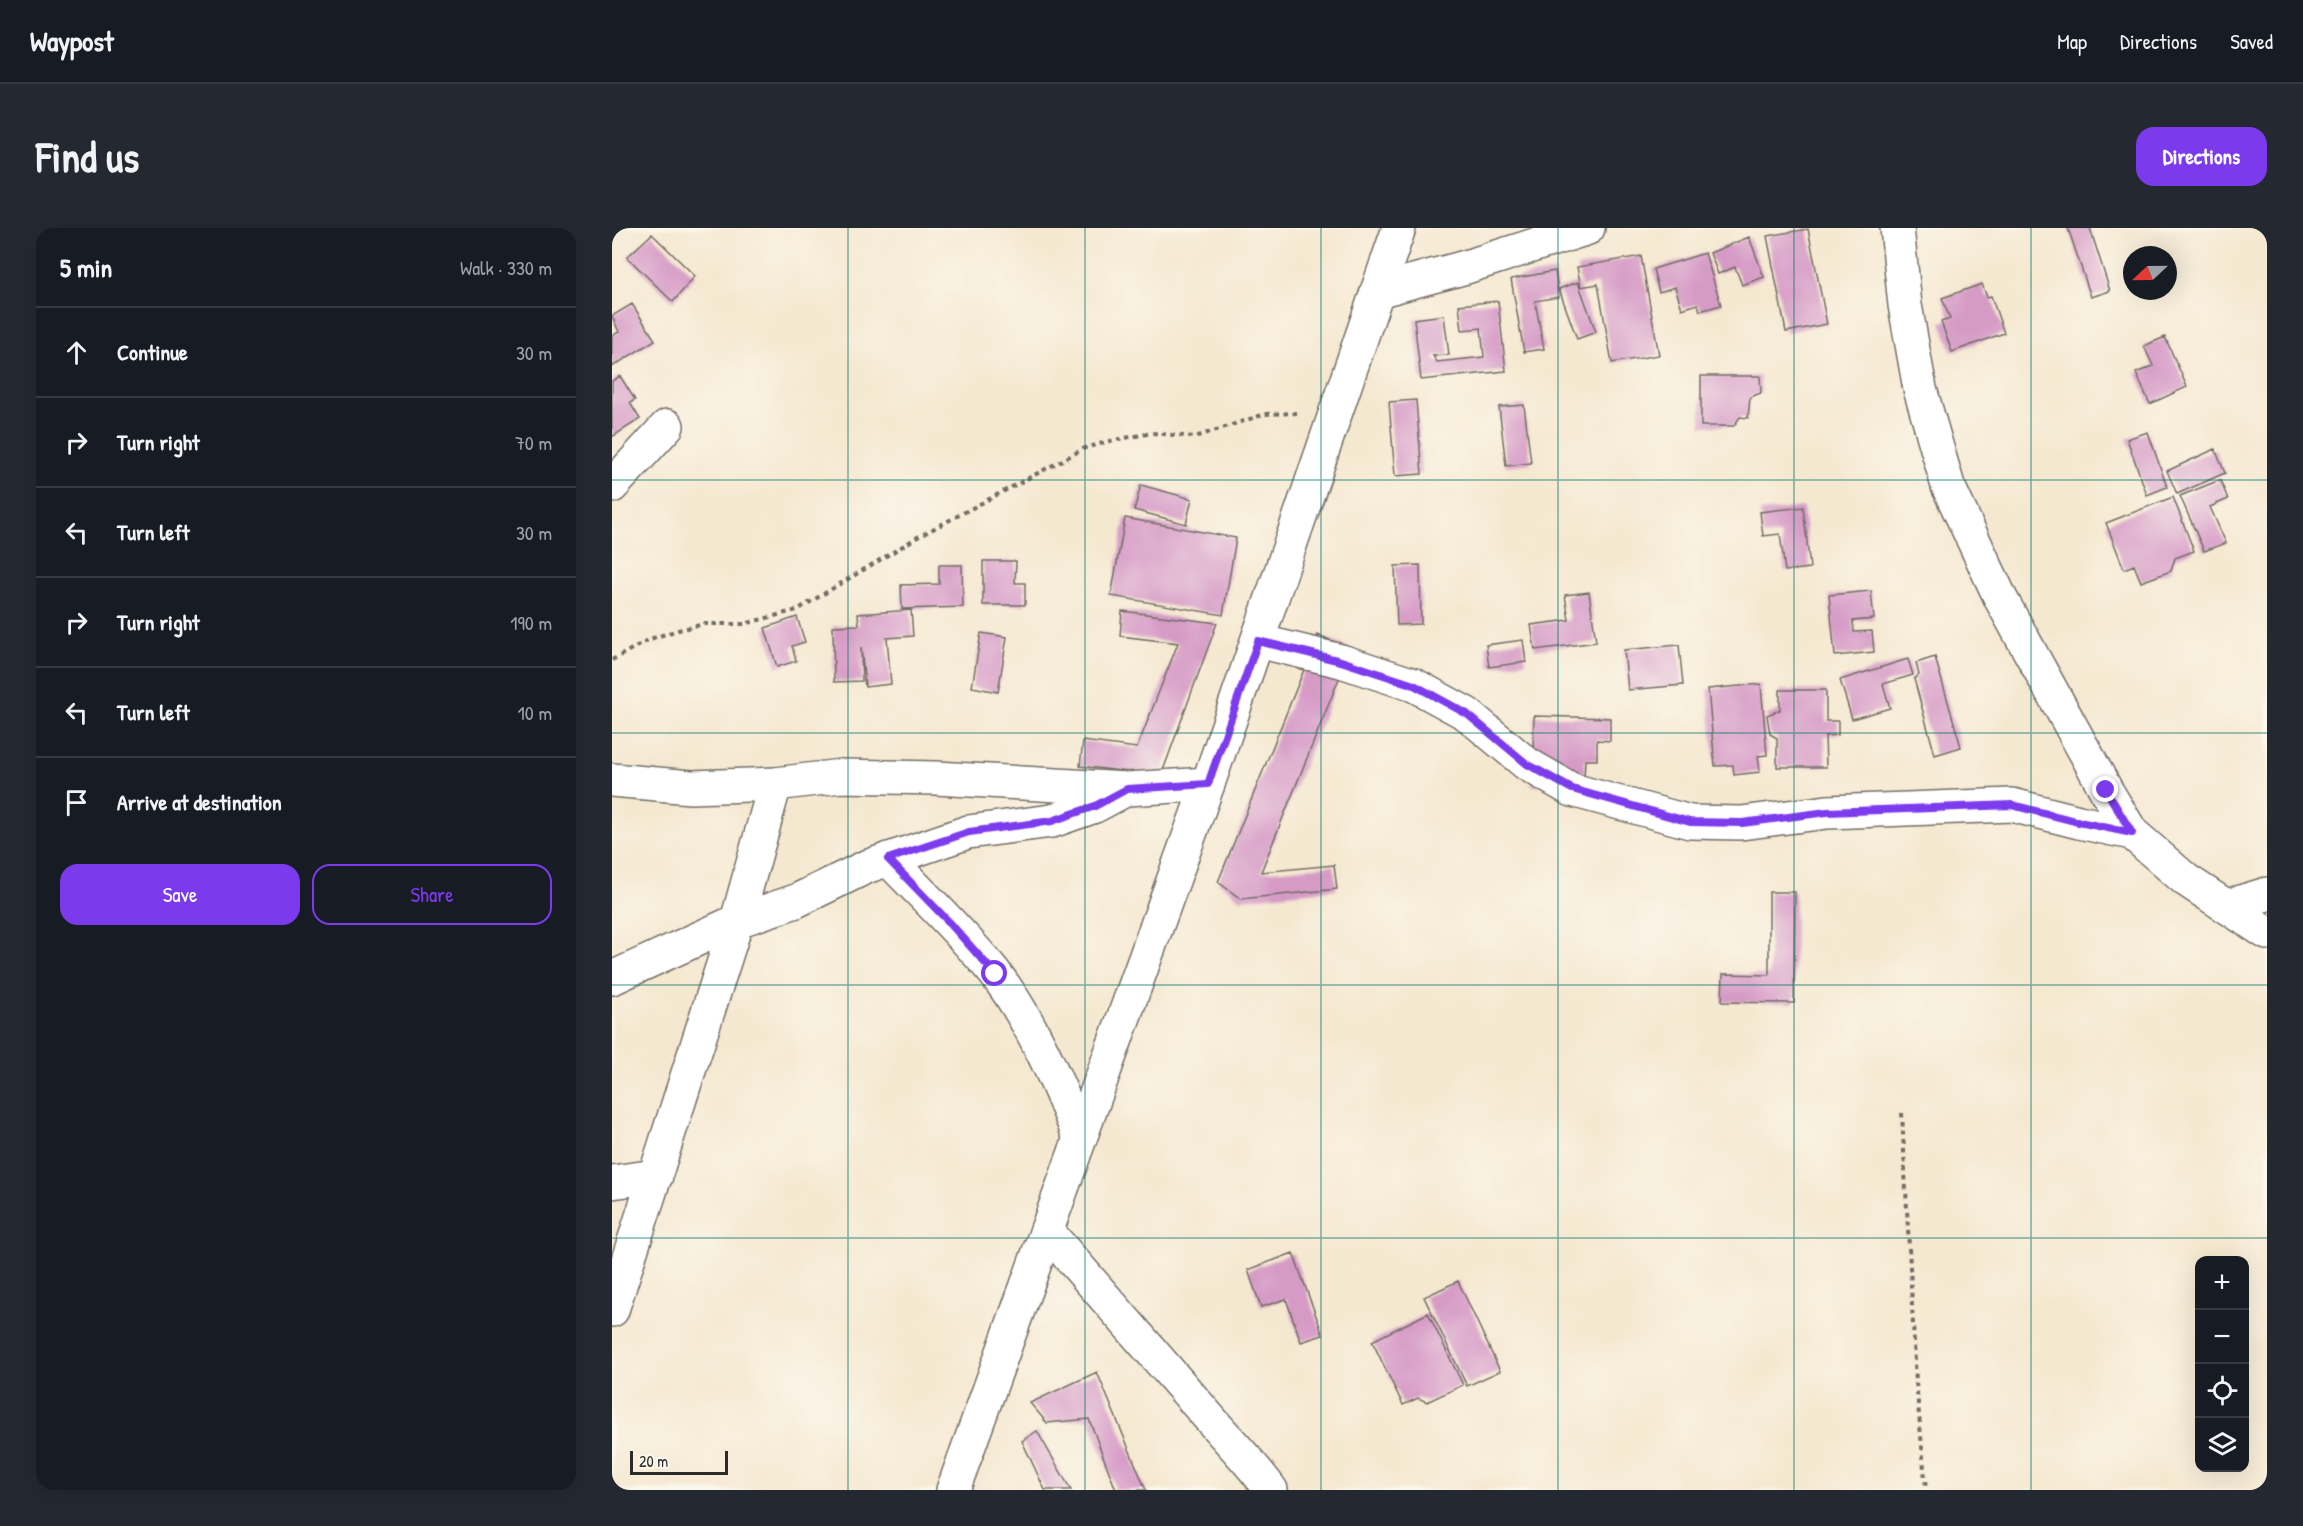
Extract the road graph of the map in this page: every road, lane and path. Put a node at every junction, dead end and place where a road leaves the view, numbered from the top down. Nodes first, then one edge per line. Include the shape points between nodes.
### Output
1 (1588, 228) edge
2 (1897, 228) edge
3 (1393, 232) edge
4 (1377, 291) junction
5 (1337, 412) junction
6 (667, 426) dead end
7 (612, 486) edge
8 (1258, 641) junction
9 (612, 660) edge
10 (612, 780) edge
11 (776, 784) junction
12 (1208, 784) junction
13 (1127, 789) junction
14 (2132, 833) junction
15 (888, 859) junction
16 (2267, 894) edge
17 (2227, 906) junction
18 (737, 921) junction
19 (2267, 933) edge
20 (612, 978) edge
21 (1902, 1113) dead end
22 (1080, 1138) junction
23 (656, 1176) junction
24 (612, 1182) edge
25 (1047, 1230) junction
26 (612, 1310) edge
27 (953, 1490) edge
28 (1271, 1490) edge
29 (1926, 1490) edge

1 - 4 street
2 - 14 street via 1905,305 1920,388 1948,486 2001,599
3 - 4 street
4 - 5 street
5 - 8 street
5 - 9 path via 1265,414 1195,437 1152,434 1085,448 916,538 797,610 744,624 705,624 678,630 650,639
6 - 7 street
8 - 12 street
8 - 14 street via 1341,661 1414,685 1467,714 1527,764 1572,789 1690,822 1742,823 1827,812 2012,805
10 - 11 street via 691,788
11 - 13 street via 841,776
11 - 18 street
12 - 13 street
12 - 22 street
13 - 15 street via 1095,806 1052,821 969,832
14 - 17 street via 2186,880
15 - 18 street via 796,901
15 - 22 street via 995,974 1028,1025
16 - 17 street
17 - 19 street
18 - 20 street
18 - 23 street
21 - 29 path via 1916,1382
22 - 25 street
23 - 24 street
23 - 26 street
25 - 27 street
25 - 28 street

